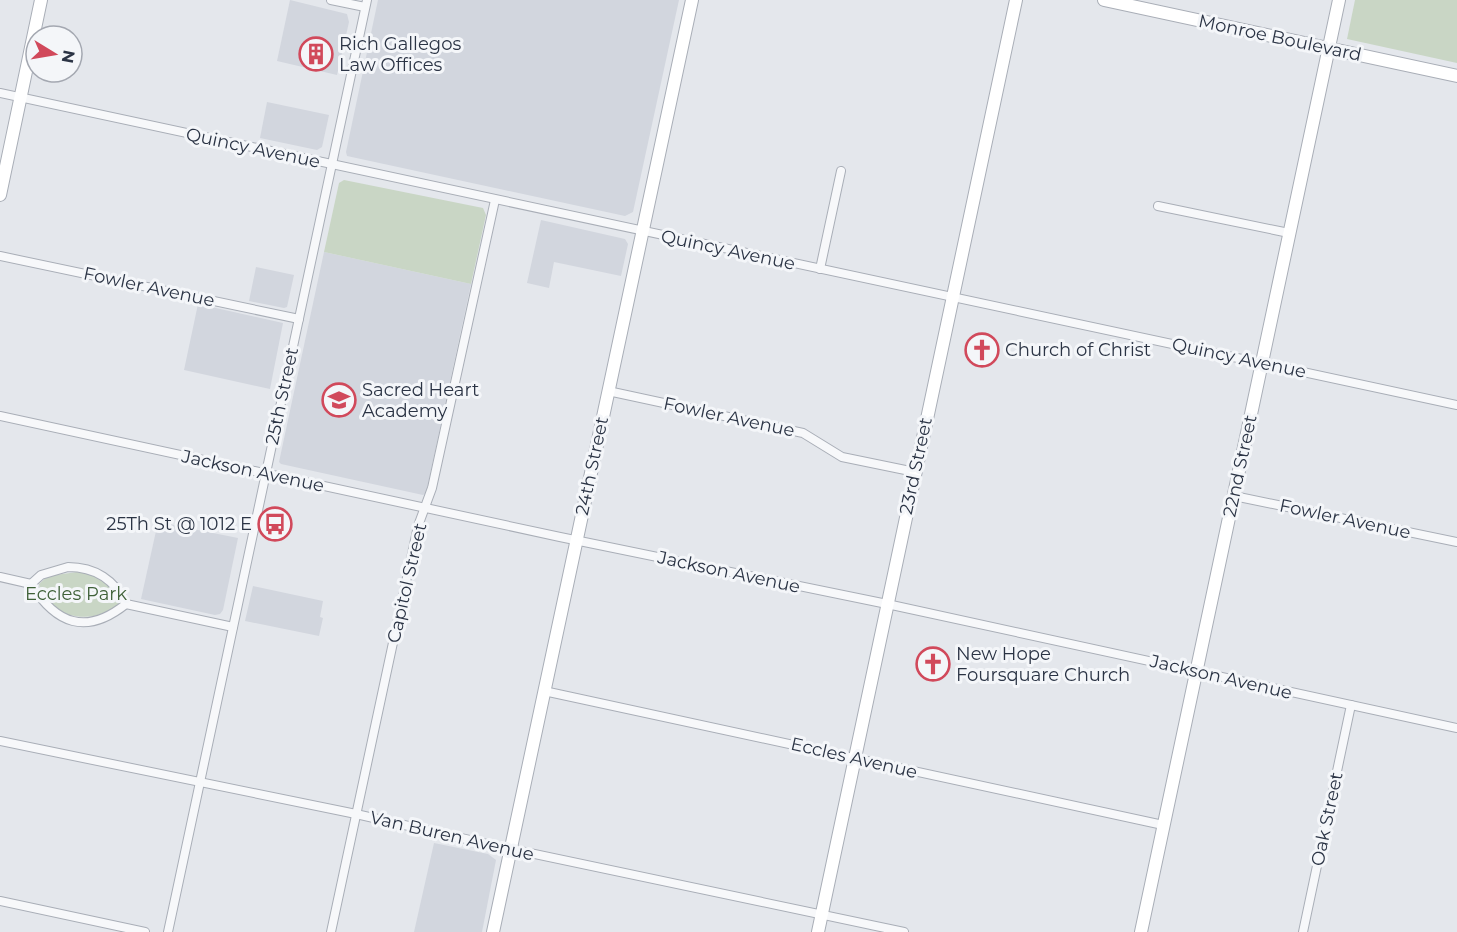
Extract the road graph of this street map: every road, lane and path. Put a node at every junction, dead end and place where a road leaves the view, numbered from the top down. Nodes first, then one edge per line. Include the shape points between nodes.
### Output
1 (41, 0) edge
2 (331, 0) edge
3 (692, 0) edge
4 (1016, 0) edge
5 (1104, 0) edge
6 (1339, 0) edge
7 (366, 4) edge
8 (1329, 49) junction
9 (1457, 76) edge
10 (0, 93) edge
11 (21, 98) junction
12 (332, 165) junction
13 (841, 171) dead end
14 (0, 195) edge
15 (495, 200) junction
16 (1158, 206) dead end
17 (643, 231) junction
18 (1289, 233) junction
19 (0, 256) edge
20 (820, 269) junction
21 (952, 297) junction
22 (299, 319) junction
23 (1262, 363) junction
24 (608, 391) junction
25 (1457, 405) edge
26 (0, 416) edge
27 (915, 472) junction
28 (266, 474) junction
29 (1234, 495) junction
30 (425, 508) junction
31 (575, 540) junction
32 (1457, 542) edge
33 (0, 577) edge
34 (31, 584) junction
35 (126, 604) junction
36 (887, 604) junction
37 (233, 627) junction
38 (1197, 671) junction
39 (544, 691) junction
40 (1351, 705) junction
41 (1457, 728) edge
42 (0, 741) edge
43 (854, 759) junction
44 (200, 783) junction
45 (356, 814) junction
46 (1163, 825) junction
47 (510, 849) junction
48 (0, 901) edge
49 (822, 914) junction
50 (146, 932) edge
51 (168, 932) edge
52 (331, 932) edge
53 (493, 932) edge
54 (818, 932) edge
55 (904, 932) edge
56 (1141, 932) edge
57 (1303, 932) edge

1 - 11 street
2 - 7 street
3 - 17 street, 24th Street
4 - 21 street, 23rd Street
5 - 8 street, Monroe Boulevard
6 - 8 street, 22nd Street
7 - 12 street, 25th Street
8 - 9 street, Monroe Boulevard
8 - 18 street, 22nd Street
10 - 11 street, Quincy Avenue
11 - 12 street, Quincy Avenue
11 - 14 street
12 - 15 street, Quincy Avenue
12 - 22 street, 25th Street
13 - 20 street
15 - 17 street, Quincy Avenue
15 - 30 street, Capitol Street
16 - 18 street
17 - 20 street, Quincy Avenue
17 - 24 street, 24th Street
18 - 23 street, 22nd Street
19 - 22 street, Fowler Avenue
20 - 21 street, Quincy Avenue
21 - 23 street, Quincy Avenue
21 - 27 street, 23rd Street
22 - 28 street, 25th Street
23 - 25 street, Quincy Avenue
23 - 29 street, 22nd Street
24 - 27 street, Fowler Avenue via 803,433 842,457
24 - 31 street, 24th Street
26 - 28 street, Jackson Avenue
27 - 36 street, 23rd Street
28 - 30 street, Jackson Avenue
28 - 37 street, 25th Street
29 - 32 street, Fowler Avenue
29 - 38 street, 22nd Street
30 - 31 street, Jackson Avenue
30 - 45 street, Capitol Street
31 - 36 street, Jackson Avenue
31 - 39 street, 24th Street
33 - 34 street
34 - 35 street via 50,608 68,619 97,622
34 - 35 street via 55,570 90,569 108,579
35 - 37 street
36 - 38 street, Jackson Avenue
36 - 43 street, 23rd Street
37 - 44 street, 25th Street
38 - 40 street, Jackson Avenue
38 - 46 street, 22nd Street
39 - 43 street, Eccles Avenue
39 - 47 street, 24th Street
40 - 41 street, Jackson Avenue
40 - 57 street, Oak Street
42 - 44 street, Van Buren Avenue
43 - 46 street, Eccles Avenue
43 - 49 street, 23rd Street
44 - 45 street, Van Buren Avenue
44 - 51 street, 25th Street
45 - 47 street, Van Buren Avenue
45 - 52 street, Capitol Street
46 - 56 street, 22nd Street
47 - 49 street, Van Buren Avenue
47 - 53 street, 24th Street
48 - 50 street
49 - 54 street, 23rd Street
49 - 55 street, Van Buren Avenue

